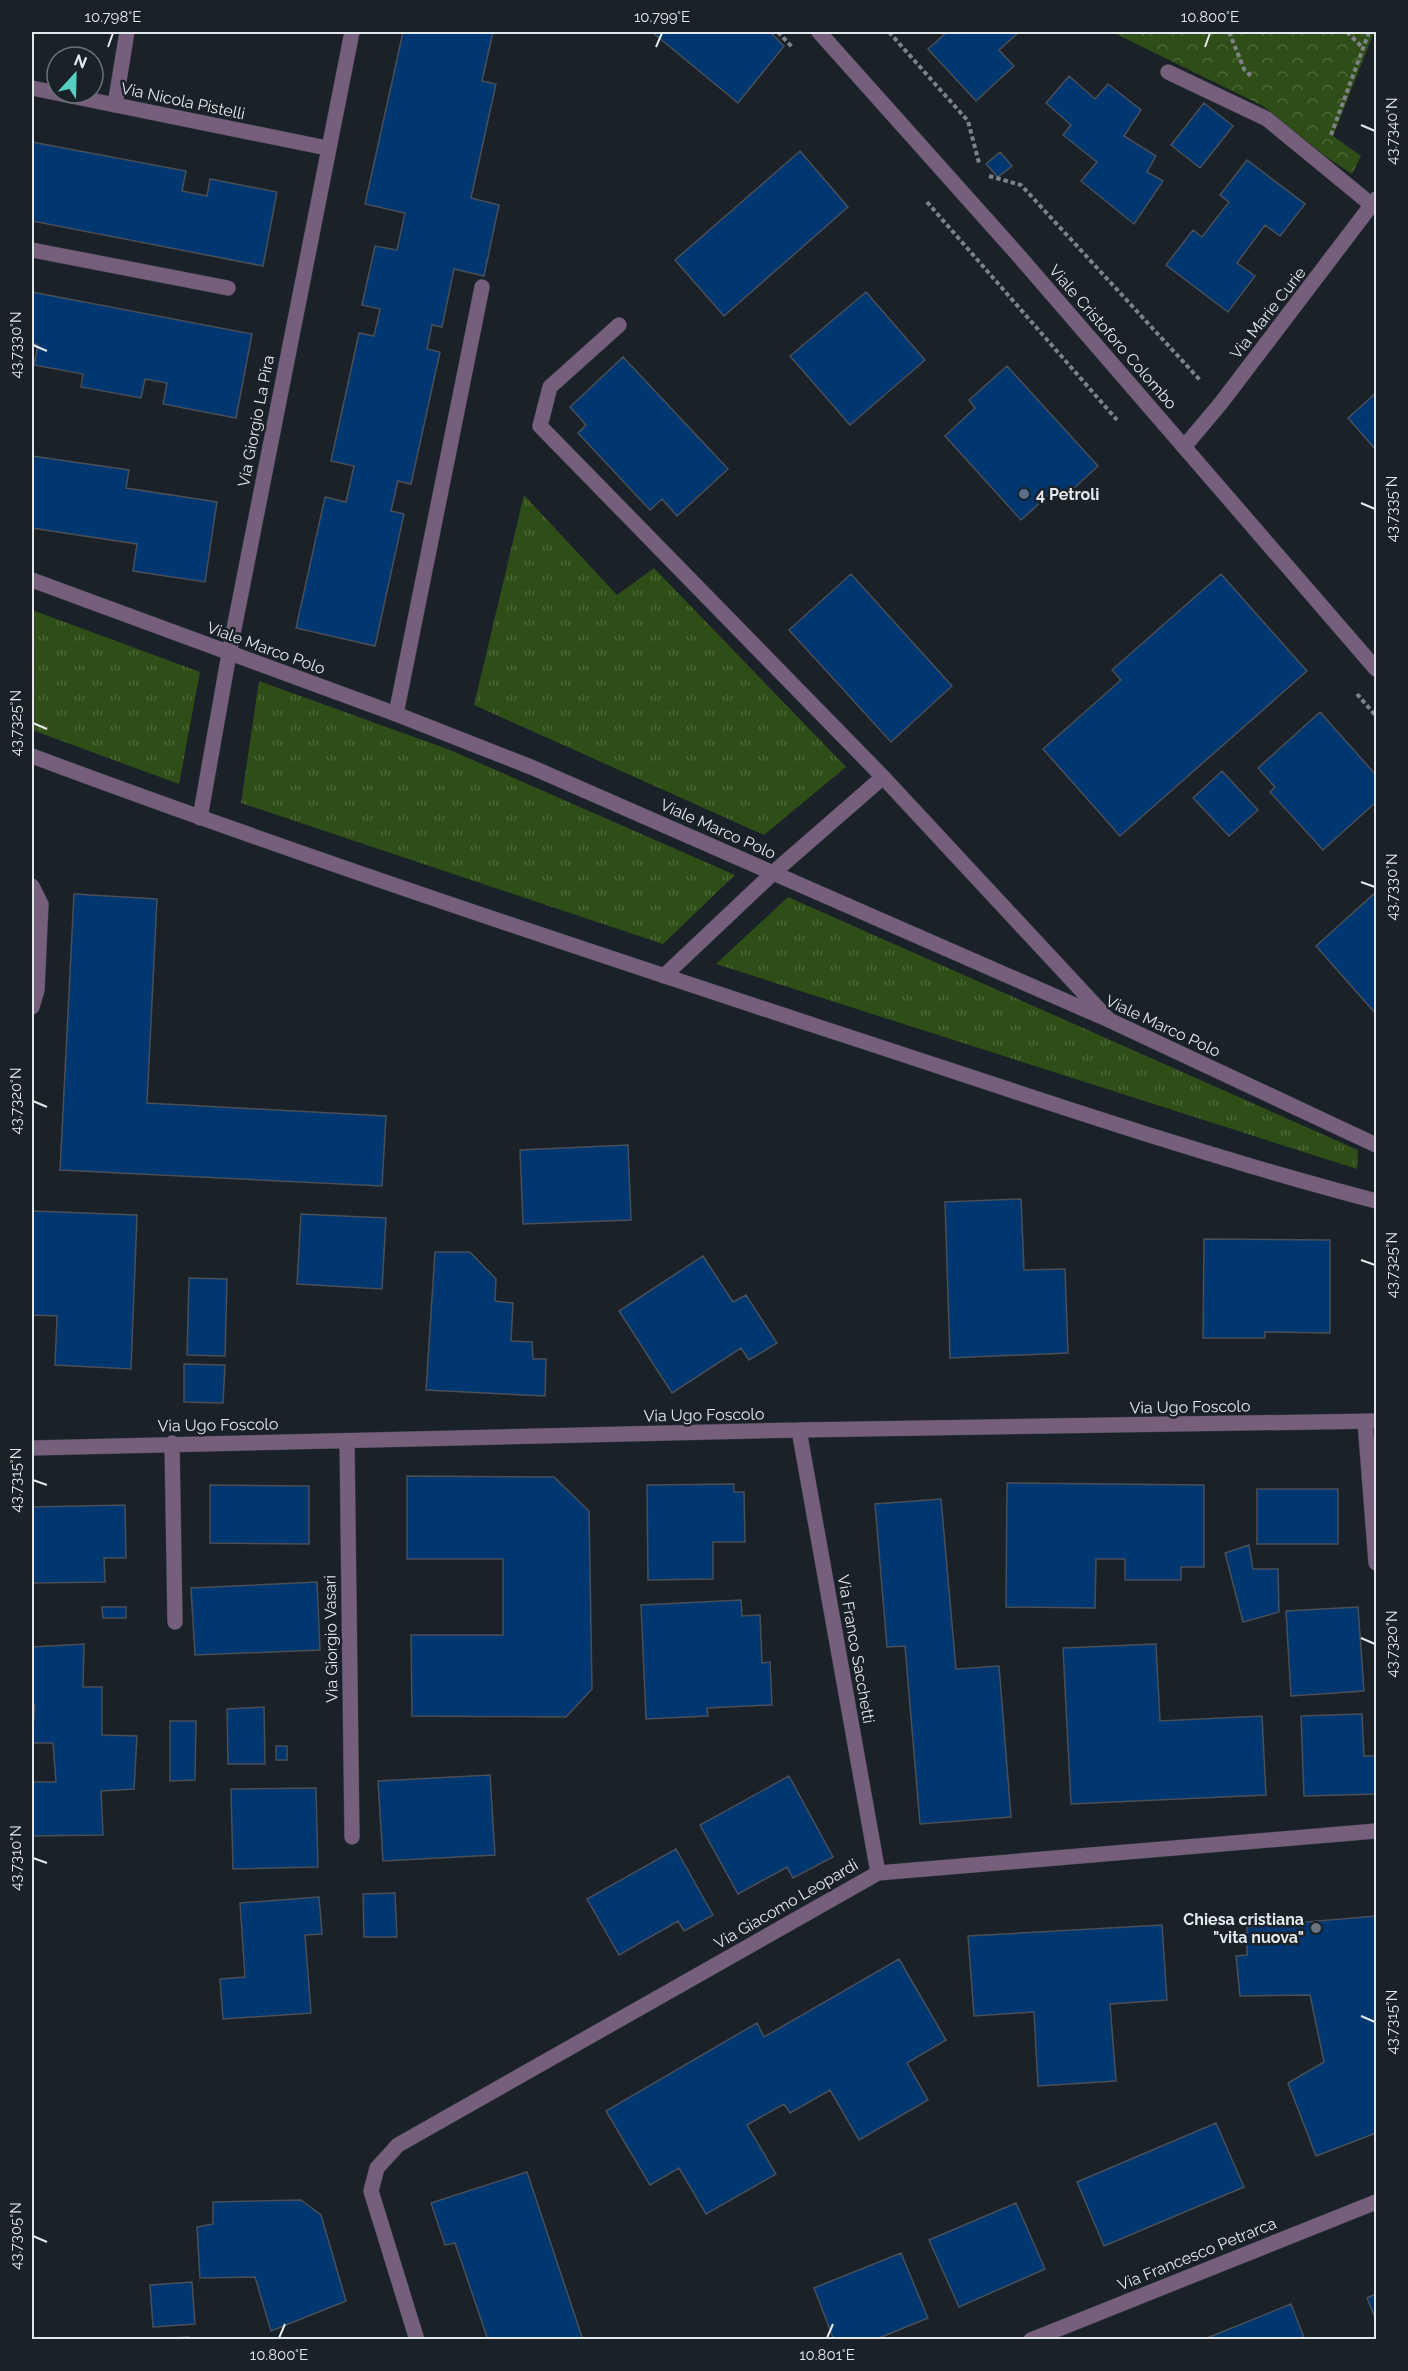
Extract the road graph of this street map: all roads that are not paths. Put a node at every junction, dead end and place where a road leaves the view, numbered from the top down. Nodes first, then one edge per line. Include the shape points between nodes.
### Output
1 (127, 32) edge
2 (352, 32) edge
3 (819, 32) edge
4 (1168, 72) dead end
5 (32, 88) edge
6 (115, 105) junction
7 (327, 148) junction
8 (1375, 202) edge
9 (32, 250) edge
10 (483, 287) dead end
11 (228, 288) dead end
12 (619, 325) dead end
13 (1185, 447) junction
14 (32, 580) edge
15 (229, 654) junction
16 (1377, 669) edge
17 (396, 714) junction
18 (32, 756) edge
19 (883, 777) junction
20 (200, 818) junction
21 (773, 873) junction
22 (32, 886) edge
23 (664, 976) junction
24 (32, 1007) edge
25 (1109, 1020) junction
26 (1377, 1145) edge
27 (1377, 1201) edge
28 (1371, 1422) edge
29 (799, 1430) junction
30 (346, 1441) junction
31 (172, 1443) junction
32 (32, 1448) edge
33 (1377, 1563) edge
34 (175, 1622) dead end
35 (1377, 1831) edge
36 (352, 1837) dead end
37 (878, 1873) junction
38 (1377, 2202) edge
39 (417, 2340) edge
40 (1031, 2340) edge

1 - 6 street
2 - 7 street, Via Giorgio La Pira
3 - 13 street, Viale Cristoforo Colombo
4 - 8 street via 1267,119
5 - 6 street, Via Nicola Pistelli
6 - 7 street, Via Nicola Pistelli
7 - 15 street, Via Giorgio La Pira
8 - 13 street, Via Marie Curie
9 - 11 street
10 - 17 street
12 - 19 street via 550,387 540,426
13 - 16 street, Viale Cristoforo Colombo
14 - 15 street, Viale Marco Polo
15 - 17 street, Viale Marco Polo
15 - 20 street, Via Giorgio La Pira
17 - 21 street, Viale Marco Polo via 531,767
18 - 20 street
19 - 21 street
19 - 25 street
20 - 23 street
21 - 23 street
21 - 25 street, Viale Marco Polo
22 - 24 street via 41,904
23 - 27 street via 1135,1131
25 - 26 street, Viale Marco Polo
28 - 29 street, Via Ugo Foscolo
28 - 33 street
29 - 30 street, Via Ugo Foscolo
29 - 37 street, Via Franco Sacchetti
30 - 31 street, Via Ugo Foscolo
30 - 36 street, Via Giorgio Vasari
31 - 32 street, Via Ugo Foscolo
31 - 34 street
35 - 37 street, Via Giacomo Leopardi
37 - 39 street, Via Giacomo Leopardi via 398,2145 377,2169 371,2191
38 - 40 street, Via Francesco Petrarca

